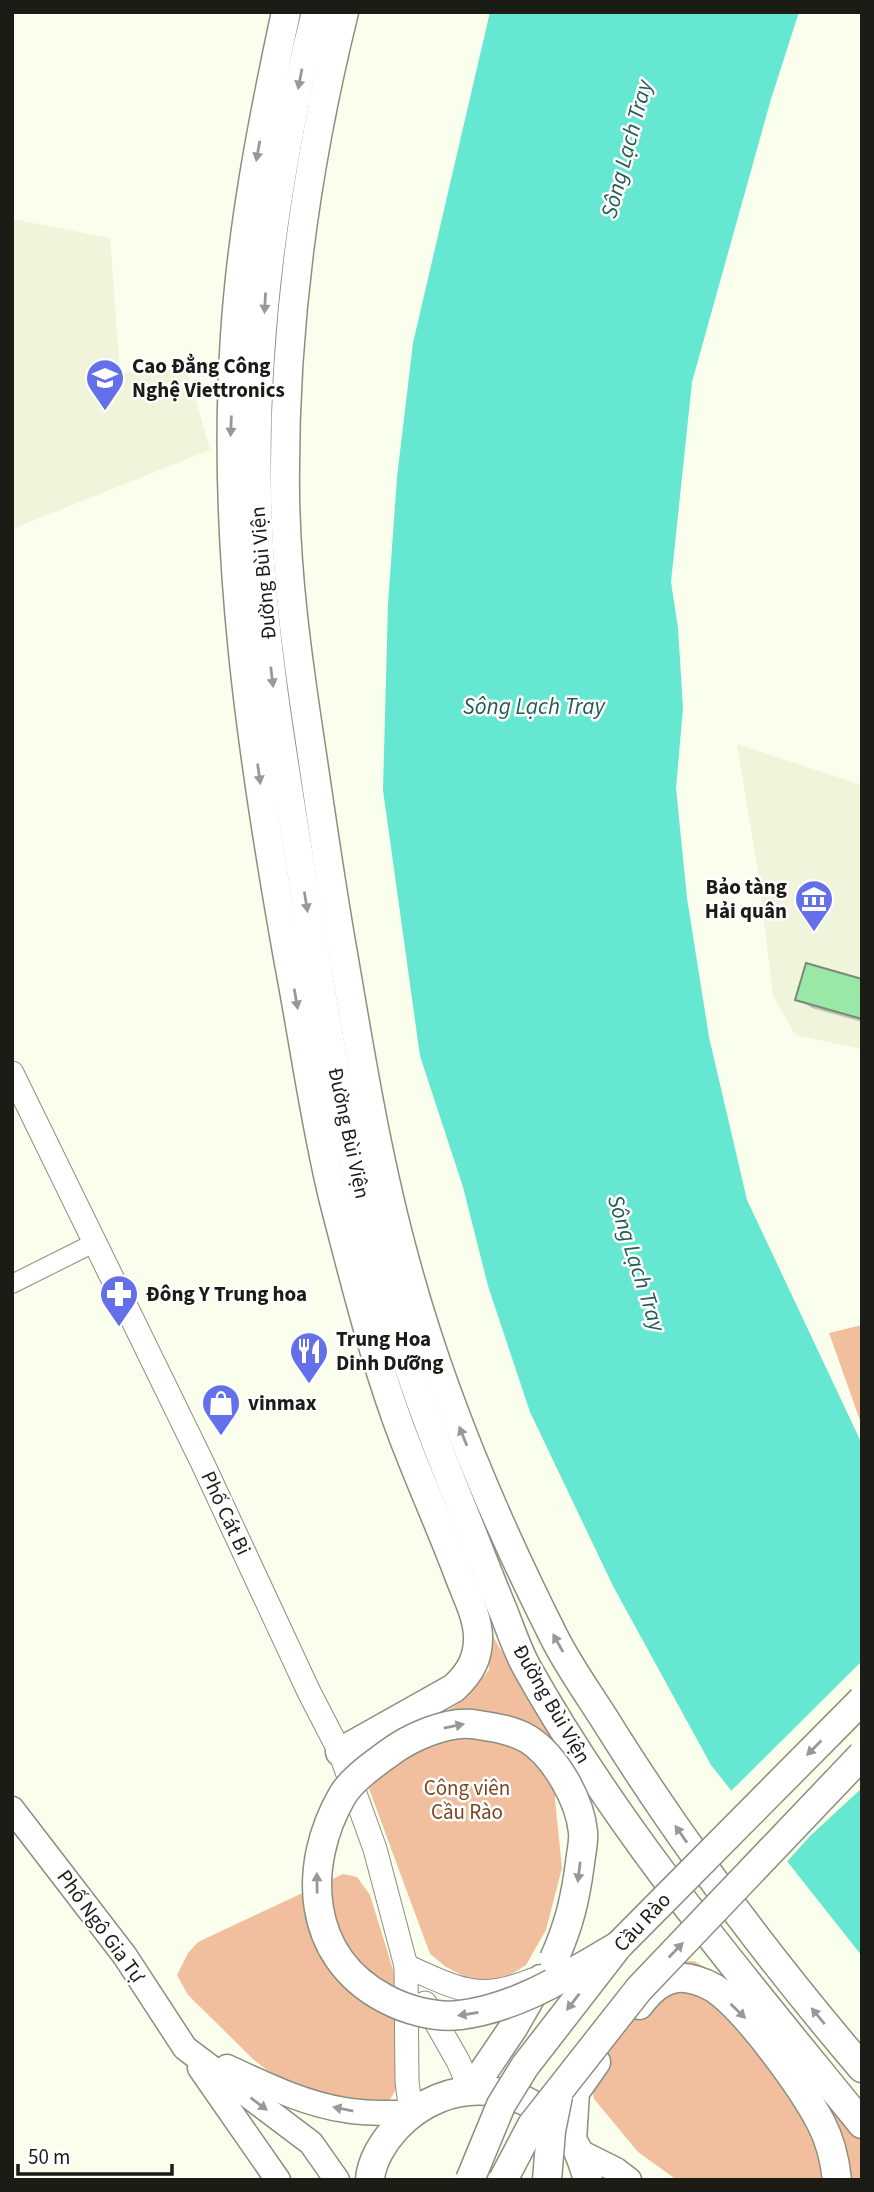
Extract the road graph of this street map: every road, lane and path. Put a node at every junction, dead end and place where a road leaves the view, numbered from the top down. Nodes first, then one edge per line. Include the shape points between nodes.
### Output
1 (286, 12) edge
2 (316, 12) edge
3 (344, 12) edge
4 (12, 1073) edge
5 (96, 1242) junction
6 (12, 1284) edge
7 (409, 1414) junction
8 (862, 1700) edge
9 (340, 1752) junction
10 (862, 1755) edge
11 (12, 1809) edge
12 (618, 1946) junction
13 (406, 1966) junction
14 (549, 1967) junction
15 (185, 2048) junction
16 (862, 2068) edge
17 (471, 2090) junction
18 (559, 2091) junction
19 (411, 2113) junction
20 (862, 2124) edge
21 (575, 2146) junction
22 (278, 2180) edge
23 (337, 2180) edge
24 (370, 2180) edge
25 (470, 2180) edge
26 (503, 2180) edge
27 (547, 2180) edge
28 (588, 2180) edge
29 (629, 2180) edge
30 (837, 2180) edge

1 -> 7 main road, Đường Bùi Viện via 247,218 235,335 232,514 242,650 282,923 332,1191 359,1298
2 -> 7 main road, Đường Bùi Viện via 281,172 266,285 257,494 262,591 290,806 350,1147
16 -> 3 main road, Đường Bùi Viện via 716,1885 641,1778 557,1643 495,1514 446,1394 407,1267 377,1143 336,914 289,573 287,392 295,292 309,178
4 - 5 street, Phố Cát Bi
5 - 6 street
5 - 9 street, Phố Cát Bi
7 - 9 main road, Đường Bùi Viện via 437,1517 475,1619 476,1657 454,1688
7 - 20 main road, Đường Bùi Viện via 524,1661 614,1810
8 -> 12 main road, Cầu Rào, bridge
9 - 13 street, Phố Cát Bi via 375,1849
18 -> 10 main road, Cầu Rào, bridge via 639,1989
11 - 15 main road, Phố Ngô Gia Tự via 125,1956
12 -> 14 main road, bridge via 520,1999 457,2016 430,2014 371,1991 339,1960 317,1903 321,1847 343,1794 402,1744 429,1731 467,1724 500,1728 526,1738 548,1755 575,1802 583,1831 574,1907
12 -> 25 main road, Cầu Rào, bridge via 501,2105
13 - 14 street via 471,1993 508,1990
13 - 17 street, Phố Cát Bi
13 - 19 street, Phố Cát Bi
14 - 17 main road
19 -> 15 main road via 372,2113 320,2104
15 - 22 main road
15 -> 23 main road, Phố Ngô Gia Tự via 311,2143
17 - 19 main road via 439,2097
17 - 21 main road via 500,2092 528,2102 552,2118
18 - 26 main road, Cầu Rào, bridge via 532,2124
18 - 27 main road, bridge
19 - 24 main road via 385,2140
21 - 28 main road
21 - 29 main road
21 -> 30 main road via 575,2092 611,2039 640,2002 664,1981 696,1980 713,1988 744,2015 804,2094 822,2125

